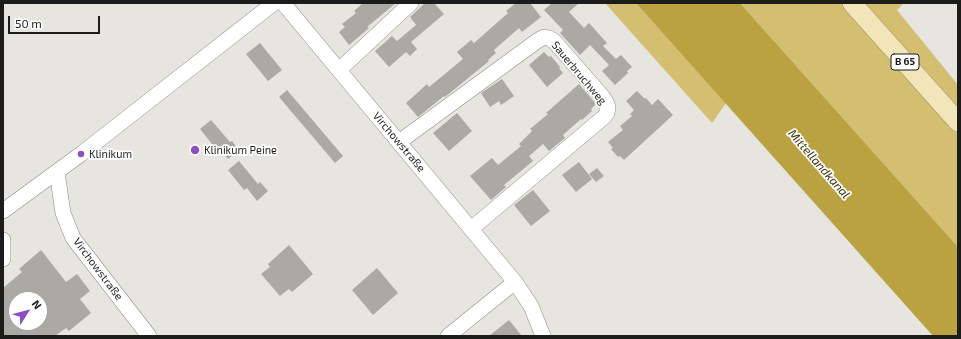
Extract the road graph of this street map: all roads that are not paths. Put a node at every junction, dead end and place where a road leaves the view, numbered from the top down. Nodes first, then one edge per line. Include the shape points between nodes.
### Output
1 (274, 3) edge
2 (283, 3) edge
3 (410, 3) edge
4 (852, 3) edge
5 (339, 70) junction
6 (958, 122) edge
7 (399, 142) junction
8 (57, 172) junction
9 (4, 214) edge
10 (471, 229) junction
11 (3, 240) edge
12 (3, 259) edge
13 (515, 282) junction
14 (149, 336) edge
15 (448, 336) edge
16 (543, 336) edge

1 - 8 street
2 - 5 street, Virchowstraße
3 - 5 street
4 - 6 main road, B 65
5 - 7 street, Virchowstraße
7 - 10 street, Virchowstraße
7 - 10 street, Sauerbruchweg via 544,38 554,41 602,96 608,107 604,117
8 - 9 street
8 - 14 street, Virchowstraße via 63,213 73,238
10 - 13 street, Virchowstraße
11 - 12 street
13 - 15 street
13 - 16 street, Virchowstraße via 531,306

